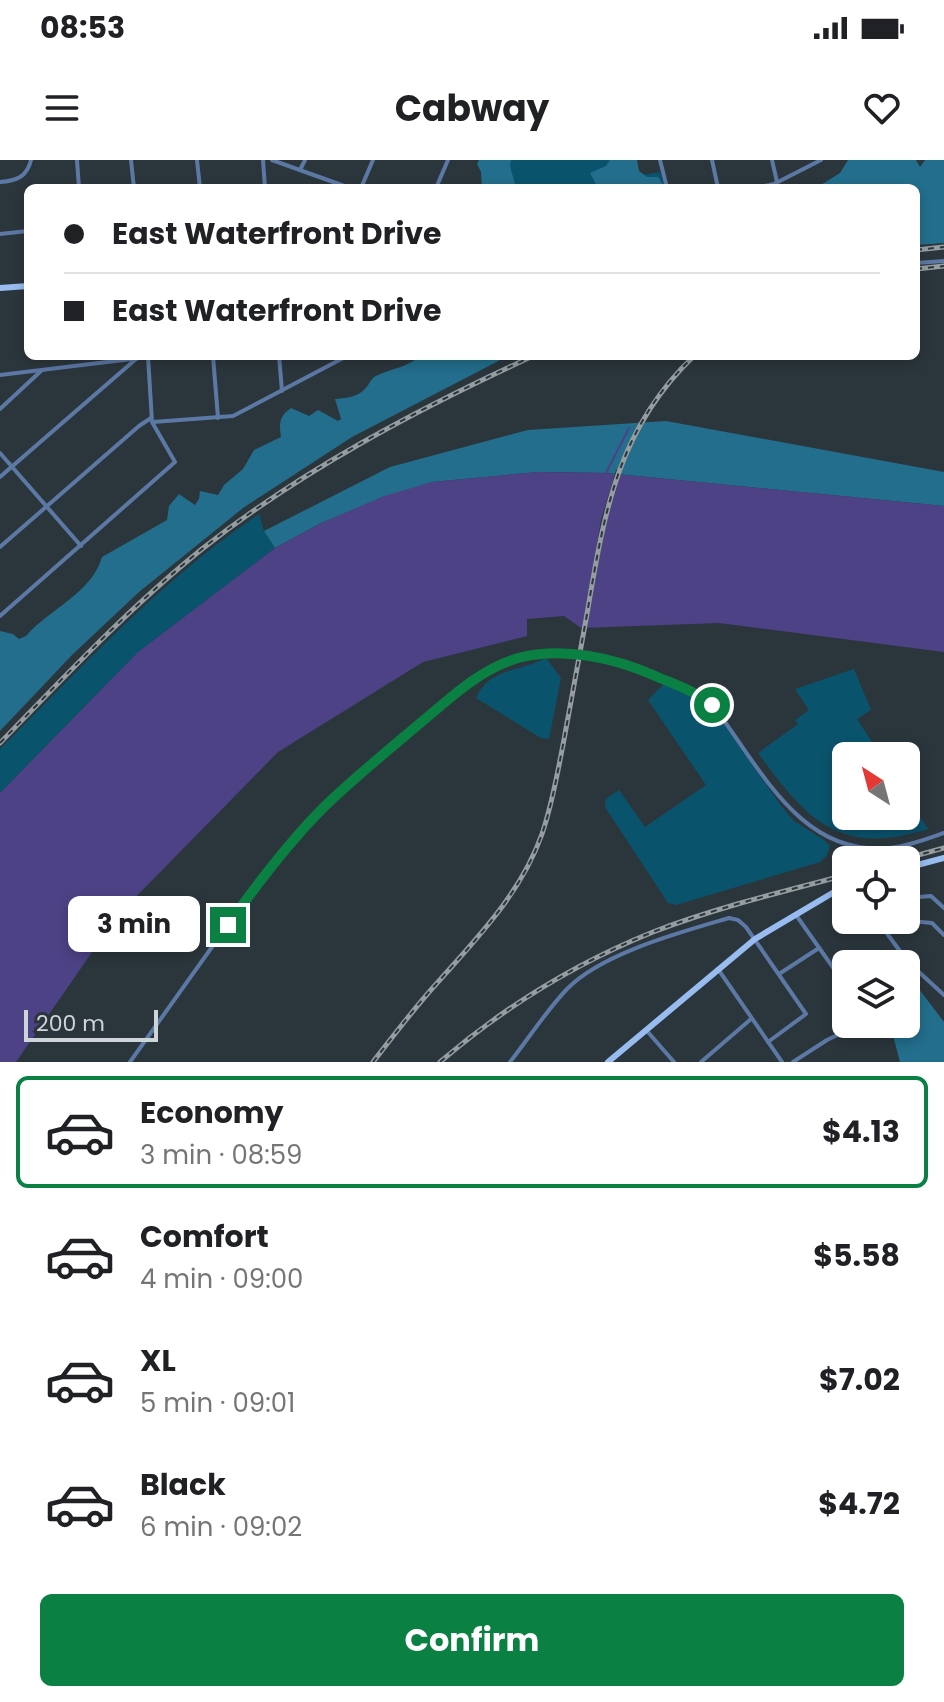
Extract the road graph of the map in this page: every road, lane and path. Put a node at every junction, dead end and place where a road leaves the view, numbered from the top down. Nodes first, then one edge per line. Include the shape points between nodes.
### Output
1 (31, 160) edge
2 (77, 160) edge
3 (131, 160) edge
4 (197, 160) edge
5 (263, 160) edge
6 (272, 160) edge
7 (305, 160) edge
8 (373, 160) edge
9 (448, 160) edge
10 (660, 160) edge
11 (712, 160) edge
12 (772, 160) edge
13 (821, 160) edge
14 (300, 170) junction
15 (0, 182) edge
16 (777, 182) junction
17 (79, 184) edge
18 (134, 184) edge
19 (200, 184) edge
20 (265, 184) edge
21 (339, 184) edge
22 (363, 184) edge
23 (438, 184) edge
24 (666, 184) edge
25 (717, 184) edge
26 (770, 184) edge
27 (24, 231) edge
28 (0, 234) edge
29 (944, 261) edge
30 (920, 263) edge
31 (24, 286) edge
32 (0, 288) edge
33 (127, 360) edge
34 (135, 360) edge
35 (148, 360) edge
36 (213, 360) edge
37 (279, 360) edge
38 (339, 360) edge
39 (42, 370) junction
40 (0, 375) edge
41 (282, 391) junction
42 (0, 409) edge
43 (218, 418) junction
44 (152, 420) junction
45 (0, 453) edge
46 (12, 467) junction
47 (0, 477) edge
48 (47, 506) junction
49 (81, 546) junction
50 (0, 547) edge
51 (0, 616) edge
52 (944, 833) edge
53 (943, 860) edge
54 (920, 867) edge
55 (832, 893) edge
56 (920, 896) edge
57 (944, 908) edge
58 (796, 915) junction
59 (920, 922) edge
60 (887, 934) edge
61 (944, 935) edge
62 (755, 939) junction
63 (819, 948) junction
64 (832, 966) edge
65 (718, 969) junction
66 (779, 974) junction
67 (944, 995) edge
68 (751, 1018) junction
69 (646, 1030) junction
70 (832, 1038) edge
71 (768, 1042) junction
72 (130, 1062) edge
73 (510, 1062) edge
74 (608, 1062) edge
75 (674, 1062) edge
76 (701, 1062) edge
77 (782, 1062) edge
78 (793, 1062) edge

1 - 15 street via 22,177
2 - 17 street
3 - 18 street
4 - 19 street
5 - 20 street
6 - 14 street
7 - 14 street
8 - 22 street
9 - 23 street
10 - 24 street
11 - 25 street
12 - 16 street
13 - 16 street
14 - 21 street
16 - 26 street
27 - 28 street
29 - 30 street
31 - 32 main road
33 - 39 street
34 - 46 street
35 - 44 street
36 - 43 street
37 - 41 street
38 - 41 street
39 - 40 street
39 - 42 street
41 - 43 street
43 - 44 street
44 - 48 street
44 - 49 street via 175,462
45 - 46 street
46 - 47 street
46 - 48 street
48 - 49 street
48 - 50 street
49 - 51 street
52 - 72 street via 877,849 823,836 789,810 702,698 623,663 549,653 520,658 475,678 322,810 259,881
53 - 54 main road
55 - 58 main road
56 - 57 street via 931,896
58 - 62 main road
58 - 63 street
59 - 61 street via 932,923
60 - 67 street
62 - 65 main road
62 - 66 street
62 - 73 street via 738,920 729,918 639,947 568,987
63 - 64 street
63 - 66 street
65 - 68 street
65 - 69 main road
66 - 71 street via 806,1014
68 - 71 street
68 - 76 street
69 - 74 main road
69 - 75 street
70 - 78 street
71 - 77 street

